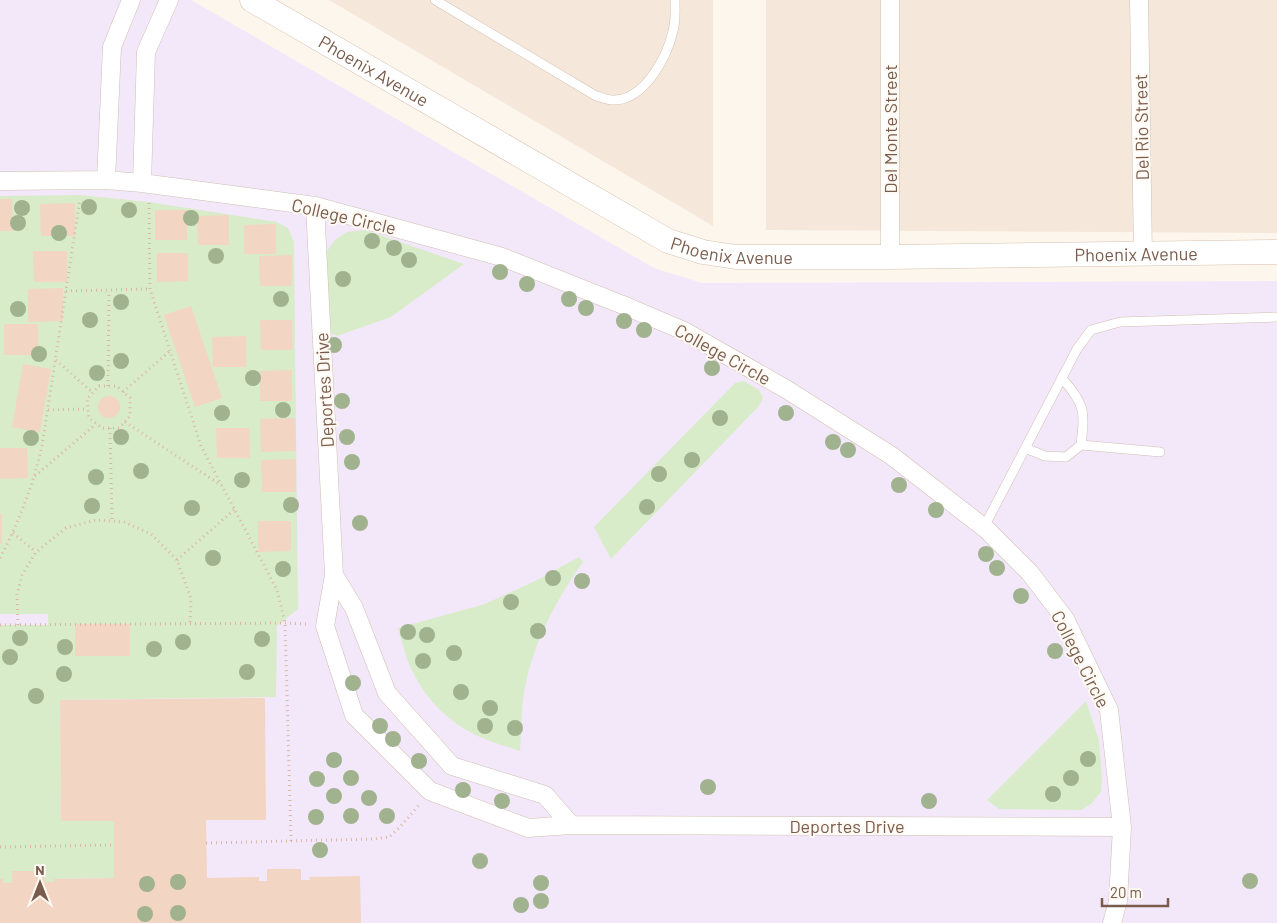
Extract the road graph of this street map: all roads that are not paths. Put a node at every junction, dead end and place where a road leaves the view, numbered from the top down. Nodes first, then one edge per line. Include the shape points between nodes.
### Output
1 (131, 0) edge
2 (169, 0) edge
3 (252, 0) edge
4 (435, 0) edge
5 (675, 0) edge
6 (890, 0) edge
7 (1140, 0) edge
8 (106, 180) junction
9 (0, 181) edge
10 (142, 183) junction
11 (314, 206) junction
12 (1277, 252) edge
13 (1143, 254) junction
14 (890, 257) junction
15 (1277, 317) edge
16 (1062, 378) junction
17 (1081, 445) junction
18 (1025, 448) junction
19 (1160, 452) dead end
20 (984, 527) junction
21 (334, 574) junction
22 (571, 825) junction
23 (1122, 827) junction
24 (1118, 901) junction
25 (1112, 923) edge
26 (1118, 923) edge

1 - 8 street via 112,47
2 - 10 street via 146,52
3 - 14 street, Phoenix Avenue via 668,241 703,252 736,257
4 - 5 lane via 596,96 614,100 636,94 662,61 673,31
6 - 14 street, Del Monte Street
7 - 13 street, Del Rio Street
8 - 9 street, College Circle
8 - 10 street, College Circle
10 - 11 street, College Circle
11 - 20 street, College Circle via 502,257 684,332 786,389 892,456
11 - 21 street, Deportes Drive
12 - 13 street, Phoenix Avenue
13 - 14 street, Phoenix Avenue
15 - 16 lane via 1120,322 1091,330
16 - 17 lane via 1080,400 1084,419
16 - 18 lane
17 - 18 lane via 1066,457 1045,456
17 - 19 lane
18 - 20 lane
20 - 23 street, College Circle via 1030,573 1065,619 1109,710
21 - 22 street, Deportes Drive via 354,608 387,694 452,766 545,795
21 - 22 street, Deportes Drive via 325,626 354,715 430,791 528,828
22 - 23 street, Deportes Drive
23 - 24 street, College Circle
24 - 25 street, College Circle
24 - 26 street

